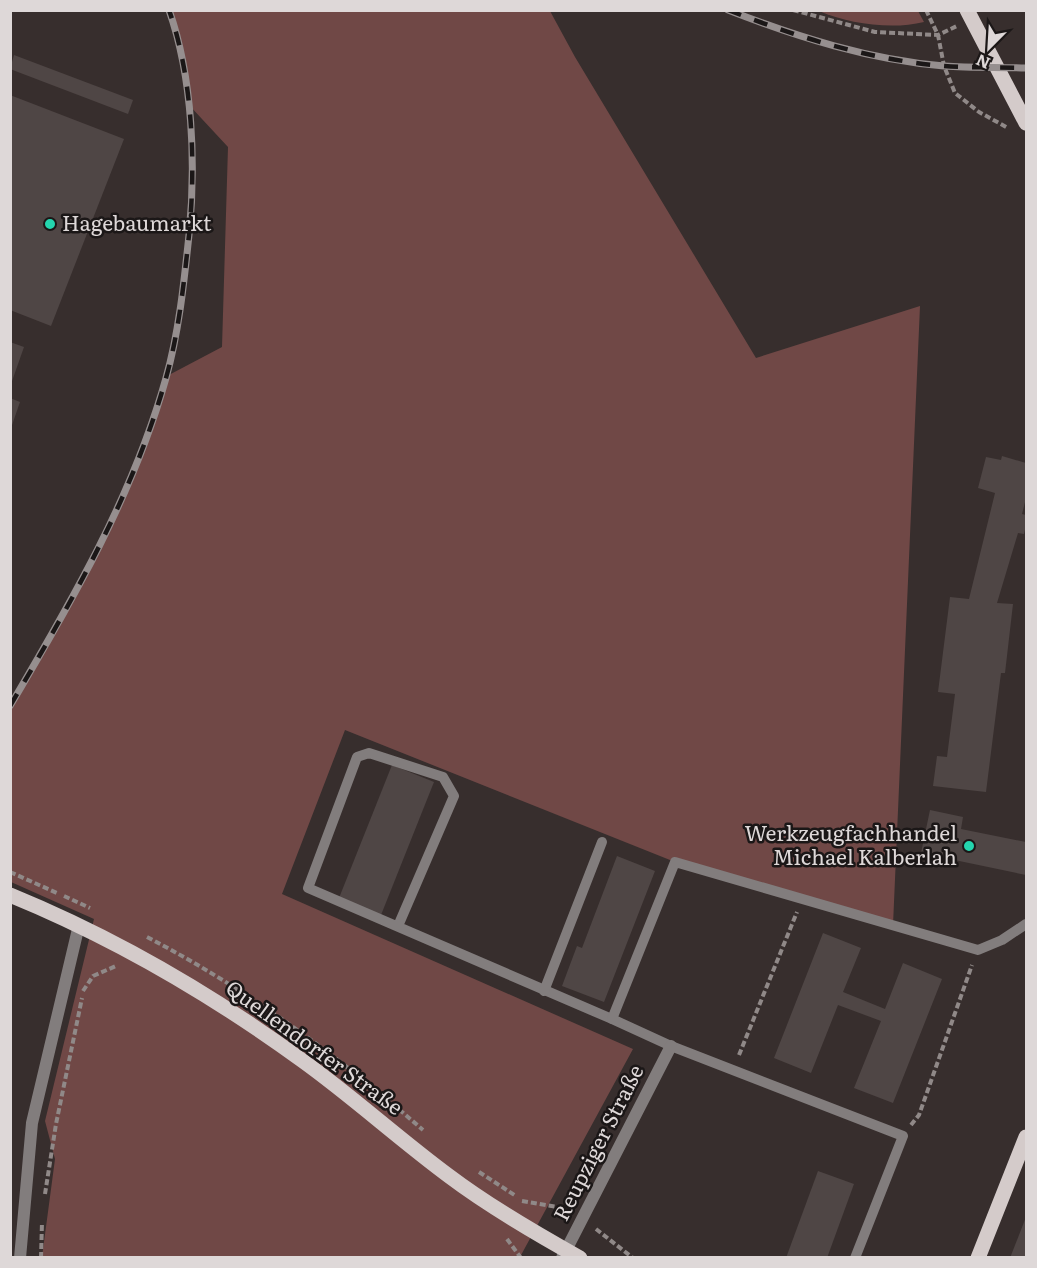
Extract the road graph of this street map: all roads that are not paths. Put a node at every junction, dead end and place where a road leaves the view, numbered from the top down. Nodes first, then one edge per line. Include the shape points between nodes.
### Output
1 (969, 15) edge
2 (1024, 123) edge
3 (602, 842) dead end
4 (10, 895) edge
5 (1026, 924) edge
6 (79, 925) junction
7 (398, 926) junction
8 (544, 991) junction
9 (612, 1019) junction
10 (671, 1046) junction
11 (1026, 1137) edge
12 (564, 1253) edge
13 (20, 1257) edge
14 (580, 1257) edge
15 (855, 1257) edge
16 (978, 1257) edge

1 - 2 main road
3 - 8 lane
4 - 6 main road, Quellendorfer Straße
5 - 9 lane via 978,950 675,862
6 - 12 main road, Quellendorfer Straße via 168,972 246,1020 342,1090 450,1177
6 - 13 street via 32,1123
7 - 7 lane via 308,888 357,757 369,753 443,777 454,796
7 - 8 lane
8 - 9 lane
9 - 10 lane
10 - 12 street, Reupziger Straße
10 - 15 lane via 903,1136
11 - 16 main road
12 - 14 main road, Quellendorfer Straße

